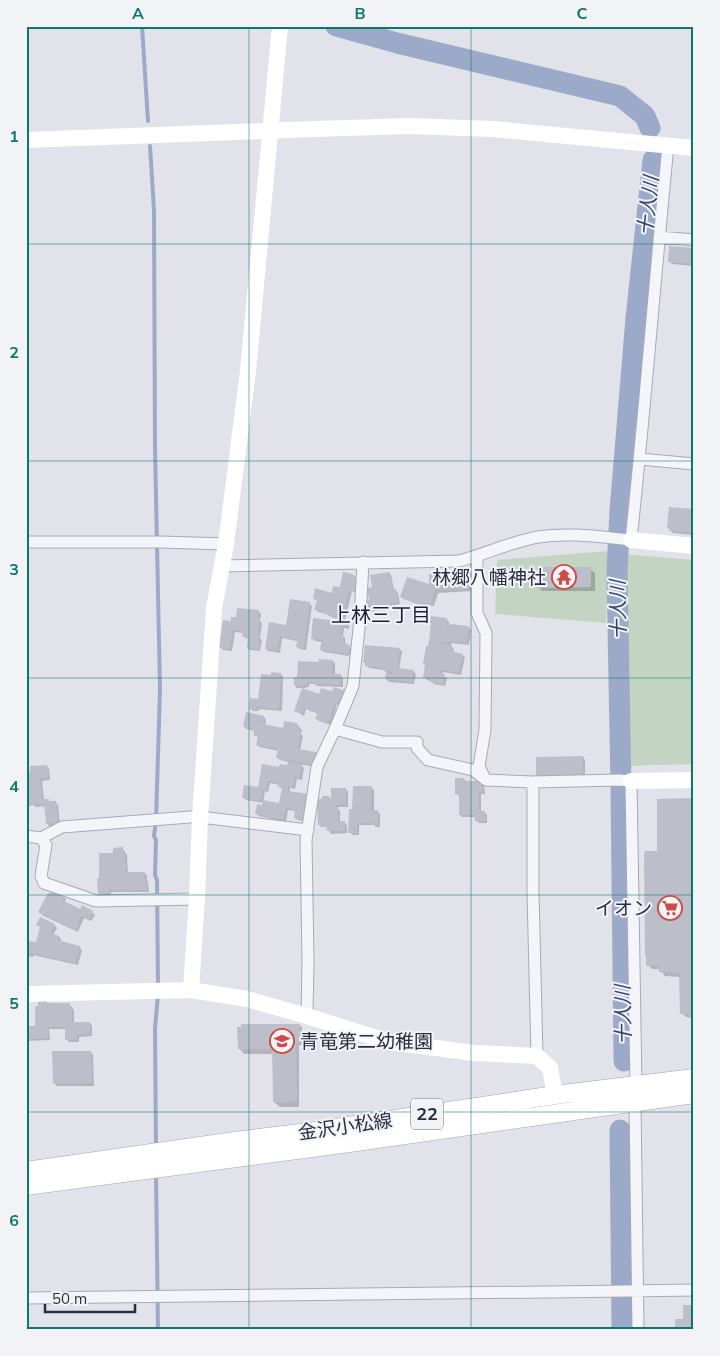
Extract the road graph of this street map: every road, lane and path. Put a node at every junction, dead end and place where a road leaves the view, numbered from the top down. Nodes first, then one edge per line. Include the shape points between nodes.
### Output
1 (280, 26) edge
2 (270, 131) junction
3 (26, 140) edge
4 (668, 146) junction
5 (694, 148) edge
6 (659, 236) junction
7 (694, 240) edge
8 (640, 459) junction
9 (694, 464) edge
10 (626, 539) junction
11 (26, 542) edge
12 (226, 544) junction
13 (694, 546) edge
14 (476, 556) junction
15 (363, 562) junction
16 (222, 566) junction
17 (335, 729) junction
18 (486, 780) junction
19 (694, 780) edge
20 (627, 781) junction
21 (532, 782) junction
22 (200, 817) junction
23 (308, 830) junction
24 (26, 836) edge
25 (41, 838) junction
26 (197, 899) junction
27 (191, 990) junction
28 (26, 994) edge
29 (307, 1016) junction
30 (537, 1056) junction
31 (694, 1078) edge
32 (635, 1094) junction
33 (694, 1094) edge
34 (555, 1095) junction
35 (155, 1161) junction
36 (26, 1171) edge
37 (26, 1186) edge
38 (694, 1290) edge
39 (633, 1291) junction
40 (26, 1298) edge
41 (638, 1330) edge

1 - 2 street
2 - 3 street
2 - 4 street via 409,126 493,129
2 - 12 street via 248,372
4 - 5 street
4 - 6 street
6 - 7 street
6 - 8 street
8 - 9 street
8 - 10 street
10 - 13 street
10 - 14 street via 574,534 538,537
11 - 12 street
12 - 16 street
14 - 15 street via 459,561
14 - 18 street via 478,613 486,633 485,730 480,766
15 - 16 street
15 - 17 street via 353,686
16 - 22 street via 214,608
17 - 18 street via 382,742 417,742 417,748 428,760 473,770
17 - 23 street via 316,767
18 - 21 street
19 - 20 street
20 - 21 street
20 - 32 street
21 - 30 street
22 - 23 street
22 - 25 street via 62,827
22 - 26 street
23 - 29 street
24 - 25 street
25 - 26 street via 46,845 41,876 44,883 96,901
26 - 27 street
27 - 28 street
27 - 29 street via 248,999
29 - 30 street via 389,1042 475,1053
30 - 34 street via 550,1068
31 - 32 main road, 金沢小松線 / 22
32 - 33 main road, 金沢小松線 / 22
32 - 34 main road, 金沢小松線 / 22
32 - 35 main road, 金沢小松線 / 22 via 342,1144
32 - 39 street
34 - 35 main road, 金沢小松線 / 22 via 235,1141
35 - 36 main road, 金沢小松線 / 22
35 - 37 main road, 金沢小松線 / 22
38 - 39 street
39 - 40 street
39 - 41 street

